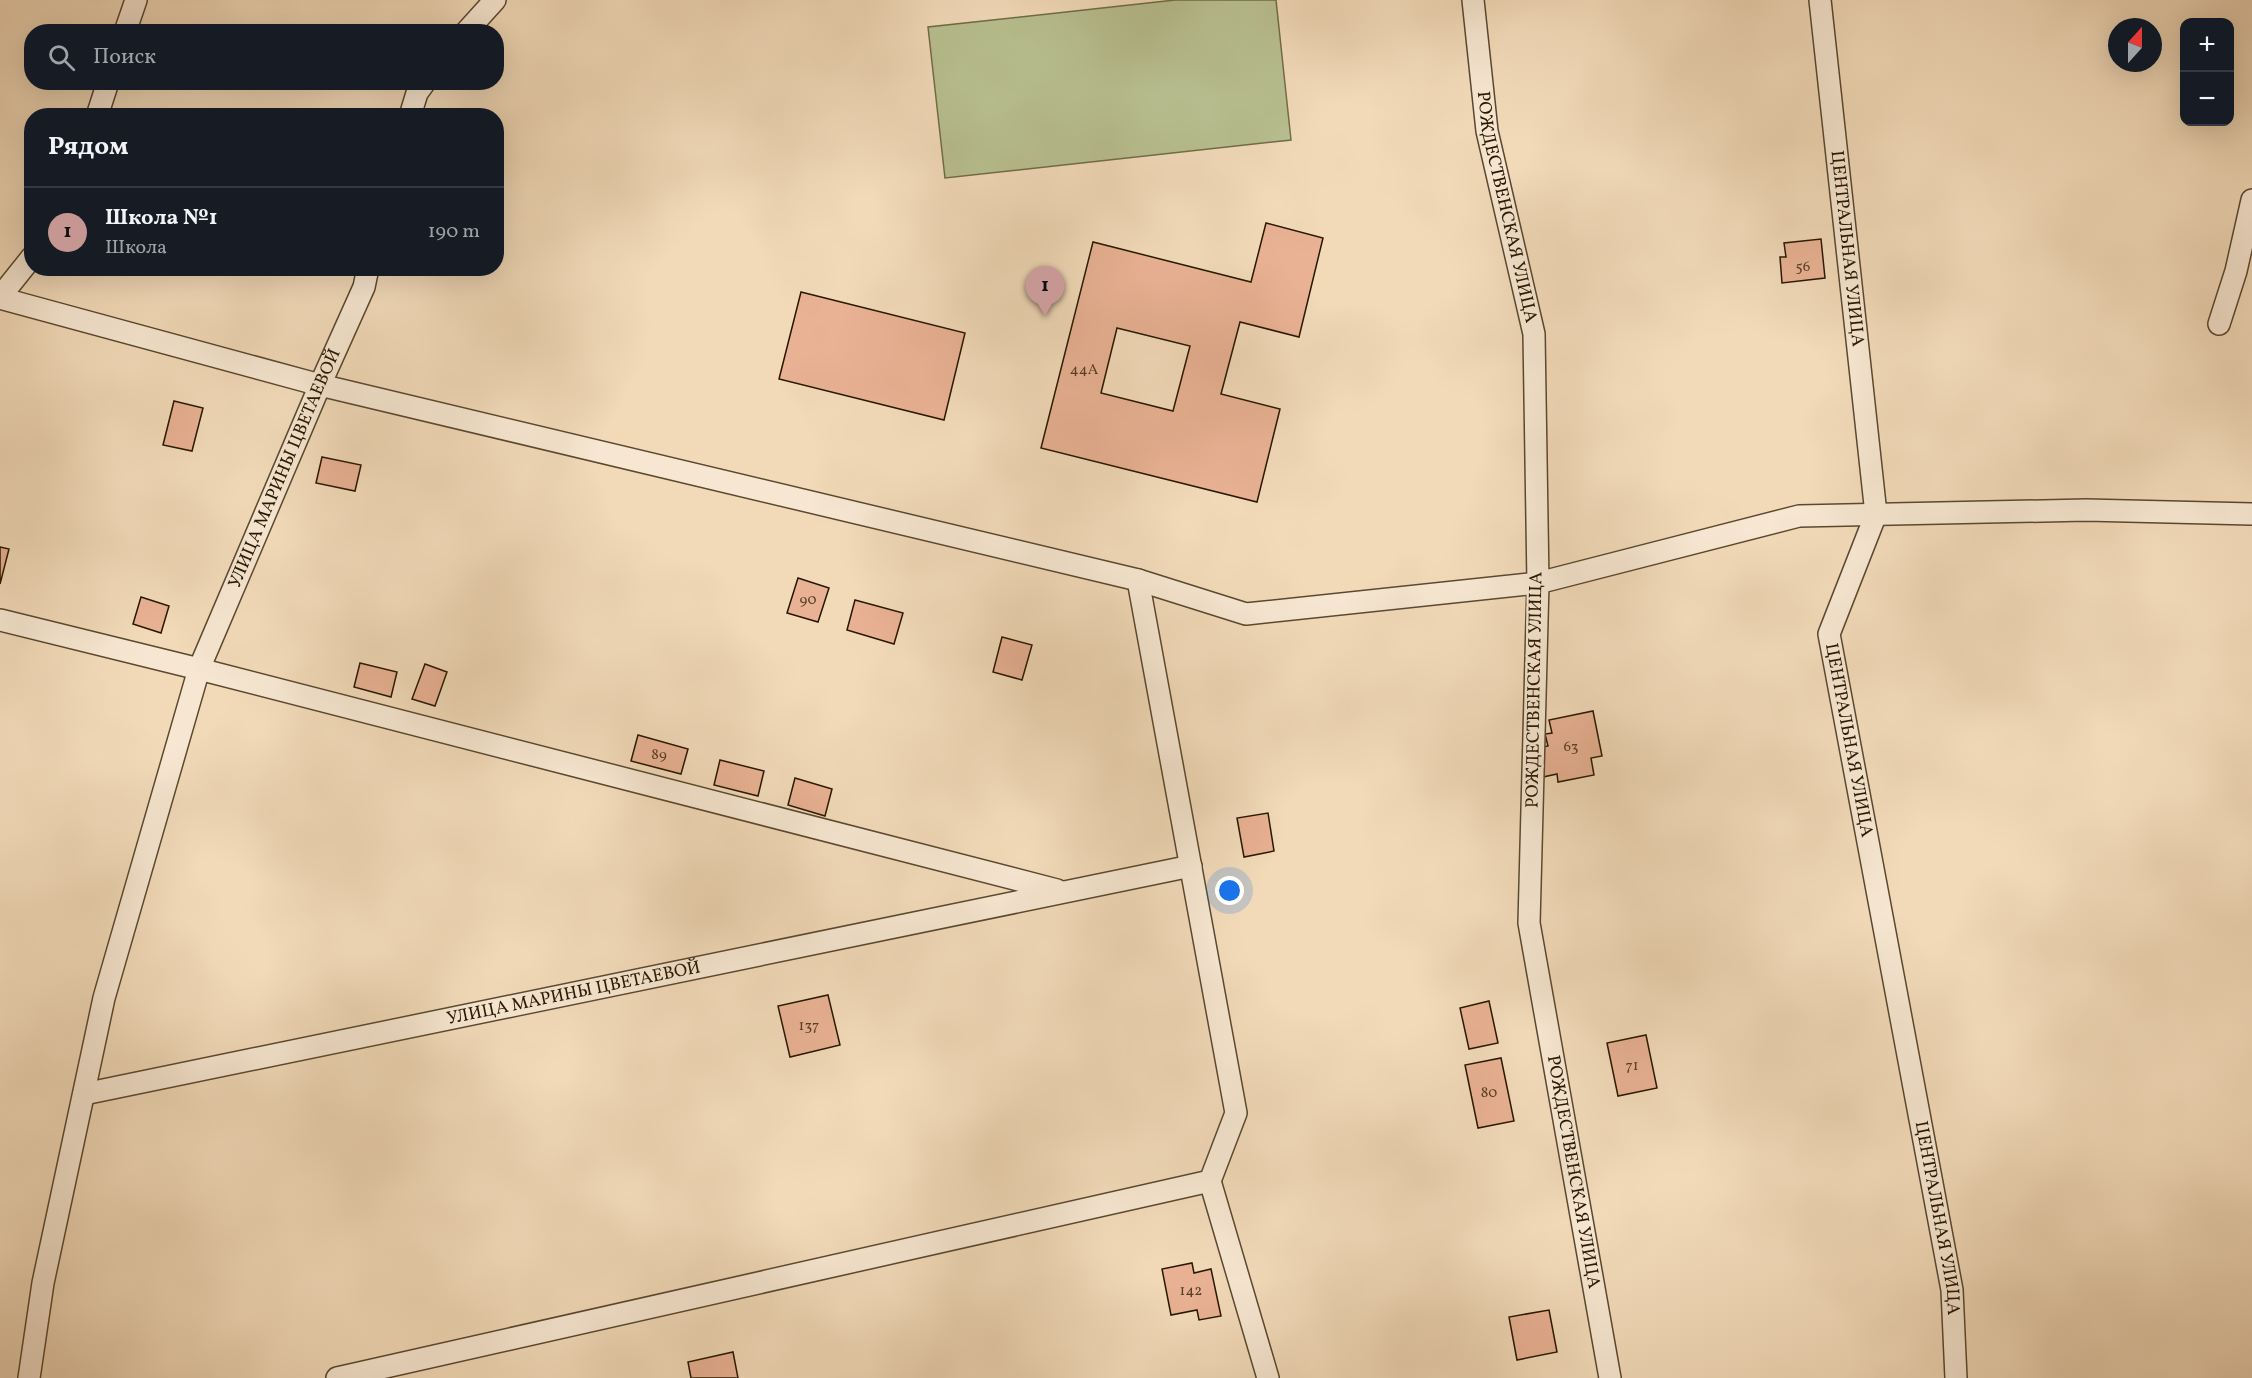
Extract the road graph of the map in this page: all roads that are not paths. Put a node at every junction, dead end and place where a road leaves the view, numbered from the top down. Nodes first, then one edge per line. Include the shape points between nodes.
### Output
1 (136, 0) edge
2 (495, 0) edge
3 (1473, 0) edge
4 (1820, 0) edge
5 (128, 24) edge
6 (473, 24) edge
7 (105, 90) edge
8 (419, 90) edge
9 (100, 108) edge
10 (412, 108) edge
11 (2252, 200) edge
12 (24, 267) edge
13 (366, 276) edge
14 (0, 298) edge
15 (2219, 324) dead end
16 (320, 385) junction
17 (1876, 514) junction
18 (2252, 514) edge
19 (1138, 580) junction
20 (1538, 583) junction
21 (0, 620) edge
22 (200, 669) junction
23 (1191, 866) junction
24 (1063, 892) junction
25 (84, 1094) junction
26 (1210, 1181) junction
27 (29, 1378) edge
28 (337, 1378) edge
29 (1268, 1378) edge
30 (1610, 1378) edge
31 (1956, 1378) edge

1 - 5 street
2 - 6 street
3 - 20 street, РОЖДЕСТВЕНСКАЯ УЛИЦА via 1487,131 1534,334
4 - 17 street, ЦЕНТРАЛЬНАЯ УЛИЦА
7 - 9 street
8 - 10 street
11 - 15 street
12 - 14 street
13 - 16 street, УЛИЦА МАРИНЫ ЦВЕТАЕВОЙ
14 - 16 street
16 - 19 street
16 - 22 street, УЛИЦА МАРИНЫ ЦВЕТАЕВОЙ
17 - 18 street via 2086,510
17 - 20 street via 1799,516
17 - 31 street, ЦЕНТРАЛЬНАЯ УЛИЦА via 1829,634 1952,1290
19 - 20 street via 1246,614
19 - 23 street
20 - 30 street, РОЖДЕСТВЕНСКАЯ УЛИЦА via 1529,923
21 - 22 street, УЛИЦА МАРИНЫ ЦВЕТАЕВОЙ
22 - 24 street, УЛИЦА МАРИНЫ ЦВЕТАЕВОЙ
22 - 25 street, УЛИЦА МАРИНЫ ЦВЕТАЕВОЙ via 104,998
23 - 24 street, УЛИЦА МАРИНЫ ЦВЕТАЕВОЙ
23 - 26 street via 1236,1113
24 - 25 street, УЛИЦА МАРИНЫ ЦВЕТАЕВОЙ
25 - 27 street, УЛИЦА МАРИНЫ ЦВЕТАЕВОЙ via 43,1283
26 - 28 street
26 - 29 street

